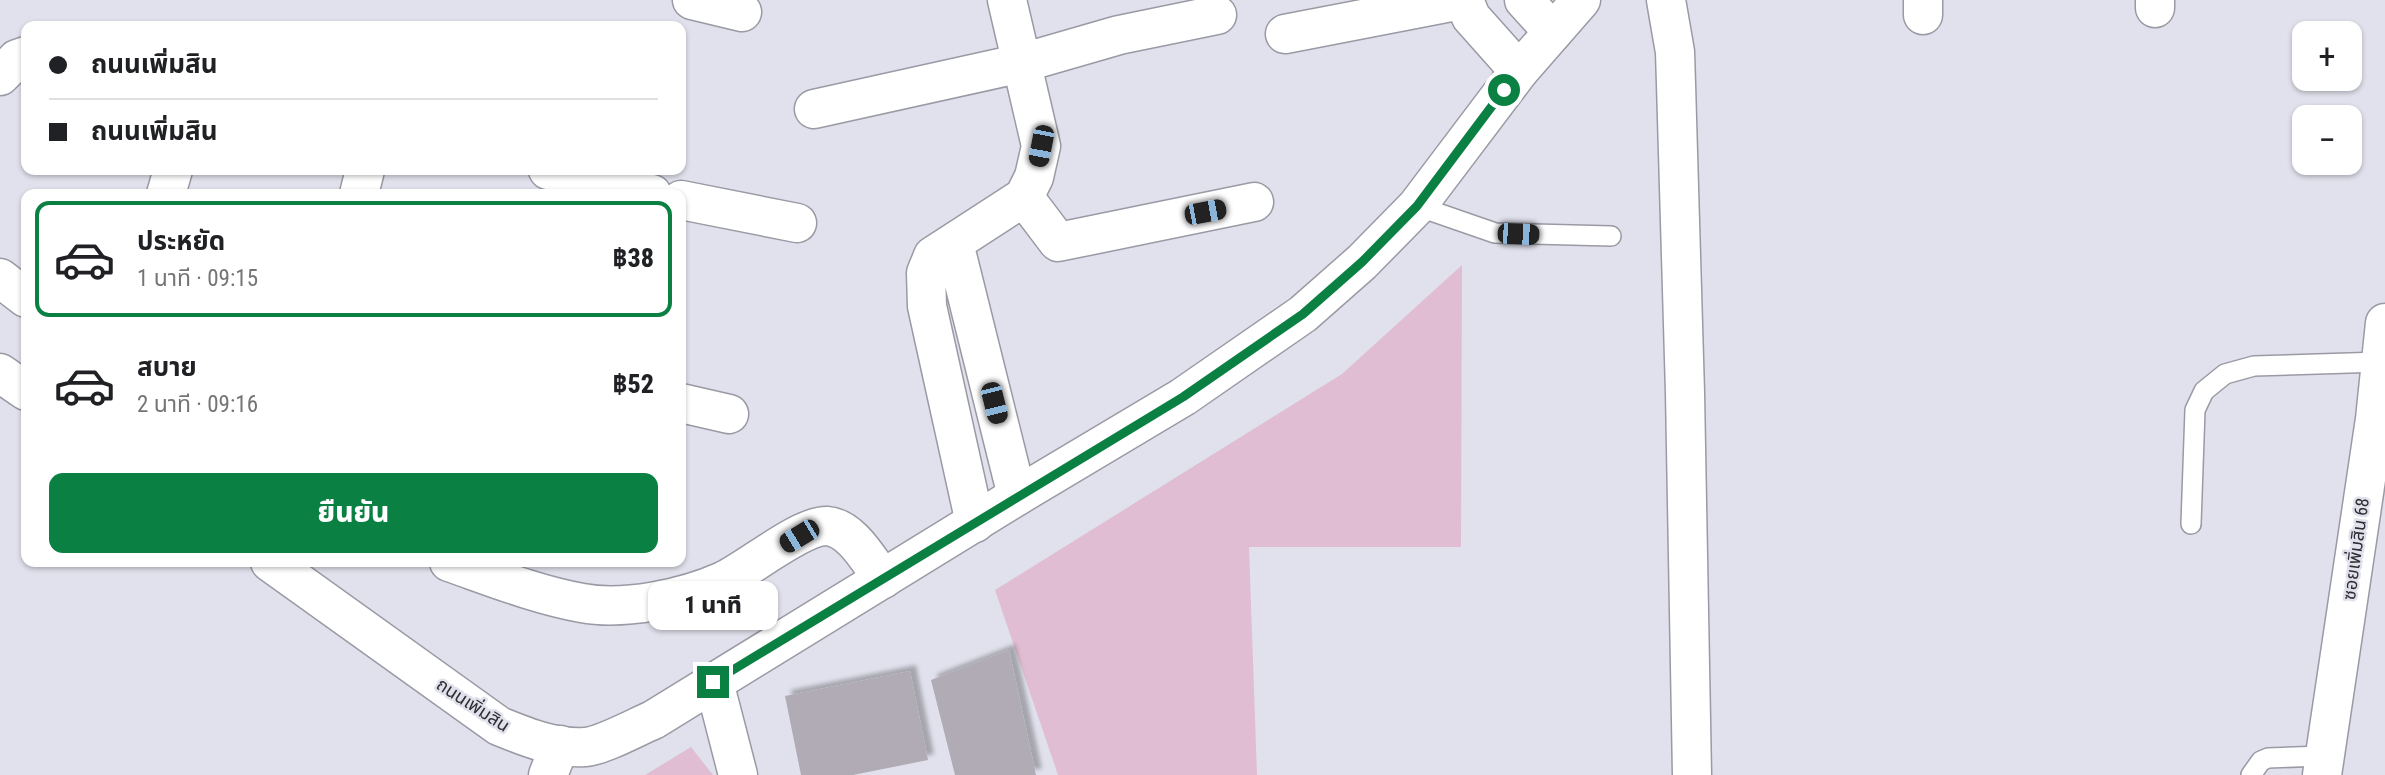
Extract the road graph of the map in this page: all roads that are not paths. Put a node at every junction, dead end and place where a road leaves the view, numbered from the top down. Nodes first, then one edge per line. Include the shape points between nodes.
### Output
1 (692, 0) edge
2 (1007, 0) edge
3 (1462, 0) edge
4 (1524, 0) edge
5 (1581, 0) edge
6 (1666, 0) edge
7 (742, 12) dead end
8 (1217, 15) dead end
9 (1553, 33) junction
10 (1285, 34) dead end
11 (21, 58) edge
12 (1022, 63) junction
13 (1519, 71) junction
14 (0, 76) edge
15 (814, 109) dead end
16 (566, 175) edge
17 (617, 189) edge
18 (1024, 197) junction
19 (686, 201) edge
20 (1255, 202) dead end
21 (1417, 206) junction
22 (797, 223) dead end
23 (1611, 236) dead end
24 (954, 243) junction
25 (0, 278) edge
26 (21, 294) edge
27 (2385, 323) edge
28 (2381, 362) junction
29 (0, 373) edge
30 (21, 388) edge
31 (686, 404) edge
32 (729, 414) dead end
33 (1017, 496) junction
34 (975, 523) junction
35 (2191, 524) dead end
36 (277, 567) edge
37 (463, 567) edge
38 (883, 579) junction
39 (713, 682) junction
40 (554, 760) edge
41 (2324, 766) edge
42 (738, 775) edge
43 (1692, 775) edge
44 (2251, 775) edge

1 - 7 street
2 - 12 street
3 - 10 street
3 - 13 street via 1471,18
4 - 9 street
5 - 9 street, ถนนเพิ่มสิน
6 - 43 street via 1675,52
8 - 12 street via 1119,35
9 - 13 street, ถนนเพิ่มสิน
11 - 14 street
12 - 15 street
12 - 18 street via 1041,146
13 - 21 street, ถนนเพิ่มสิน
16 - 17 street
18 - 20 street via 1058,242
18 - 24 street
19 - 22 street
21 - 23 lane via 1494,233
21 - 33 street, ถนนเพิ่มสิน via 1303,314 1183,397
24 - 33 street
24 - 34 street via 933,256 926,273 927,306
25 - 26 street
27 - 28 street, ซอยเพิ่มสิน 68
28 - 35 lane via 2254,366 2225,374 2204,391 2195,410
28 - 41 street, ซอยเพิ่มสิน 68
29 - 30 street
31 - 32 street
33 - 34 street, ถนนเพิ่มสิน
34 - 38 street, ถนนเพิ่มสิน
36 - 40 street, ถนนเพิ่มสิน via 499,726 532,739
37 - 38 street via 584,604 659,601 723,580 825,526 845,531
38 - 39 street, ถนนเพิ่มสิน
39 - 40 street, ถนนเพิ่มสิน via 653,720
39 - 42 street
41 - 44 lane via 2268,758

